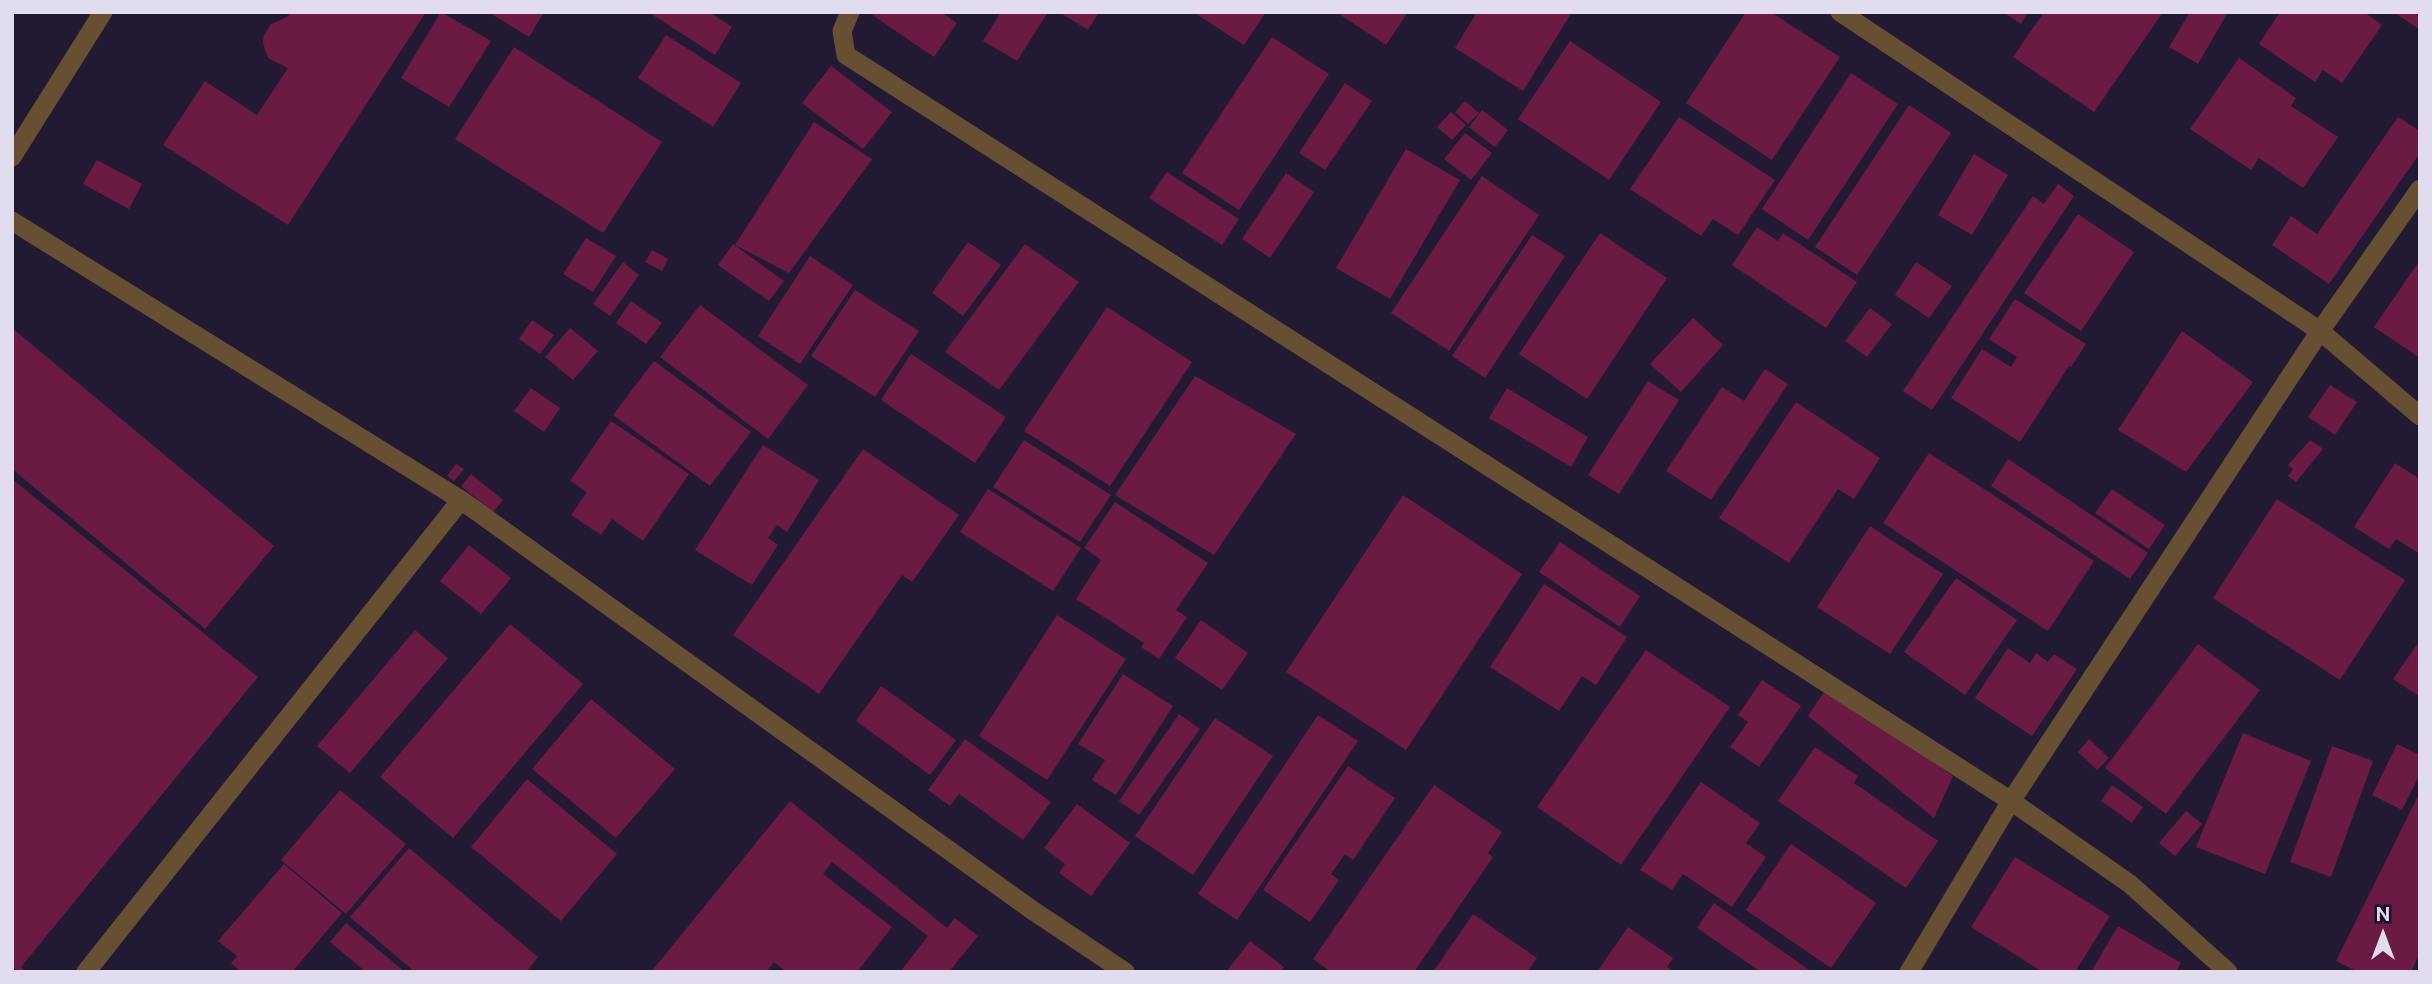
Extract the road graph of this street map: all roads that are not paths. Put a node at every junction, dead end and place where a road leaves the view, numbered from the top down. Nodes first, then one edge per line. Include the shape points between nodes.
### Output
1 (103, 12) edge
2 (850, 12) edge
3 (1840, 12) edge
4 (12, 158) edge
5 (2420, 190) edge
6 (12, 221) edge
7 (2320, 331) junction
8 (2420, 416) edge
9 (461, 500) junction
10 (2011, 801) junction
11 (86, 972) edge
12 (1125, 972) edge
13 (1909, 972) edge
14 (2228, 972) edge

1 - 4 street
2 - 10 street via 842,31 846,54
3 - 7 street
5 - 7 street
6 - 9 street
7 - 8 street
7 - 10 street
9 - 11 street
9 - 12 street via 1010,895
10 - 13 street
10 - 14 street via 2130,884

